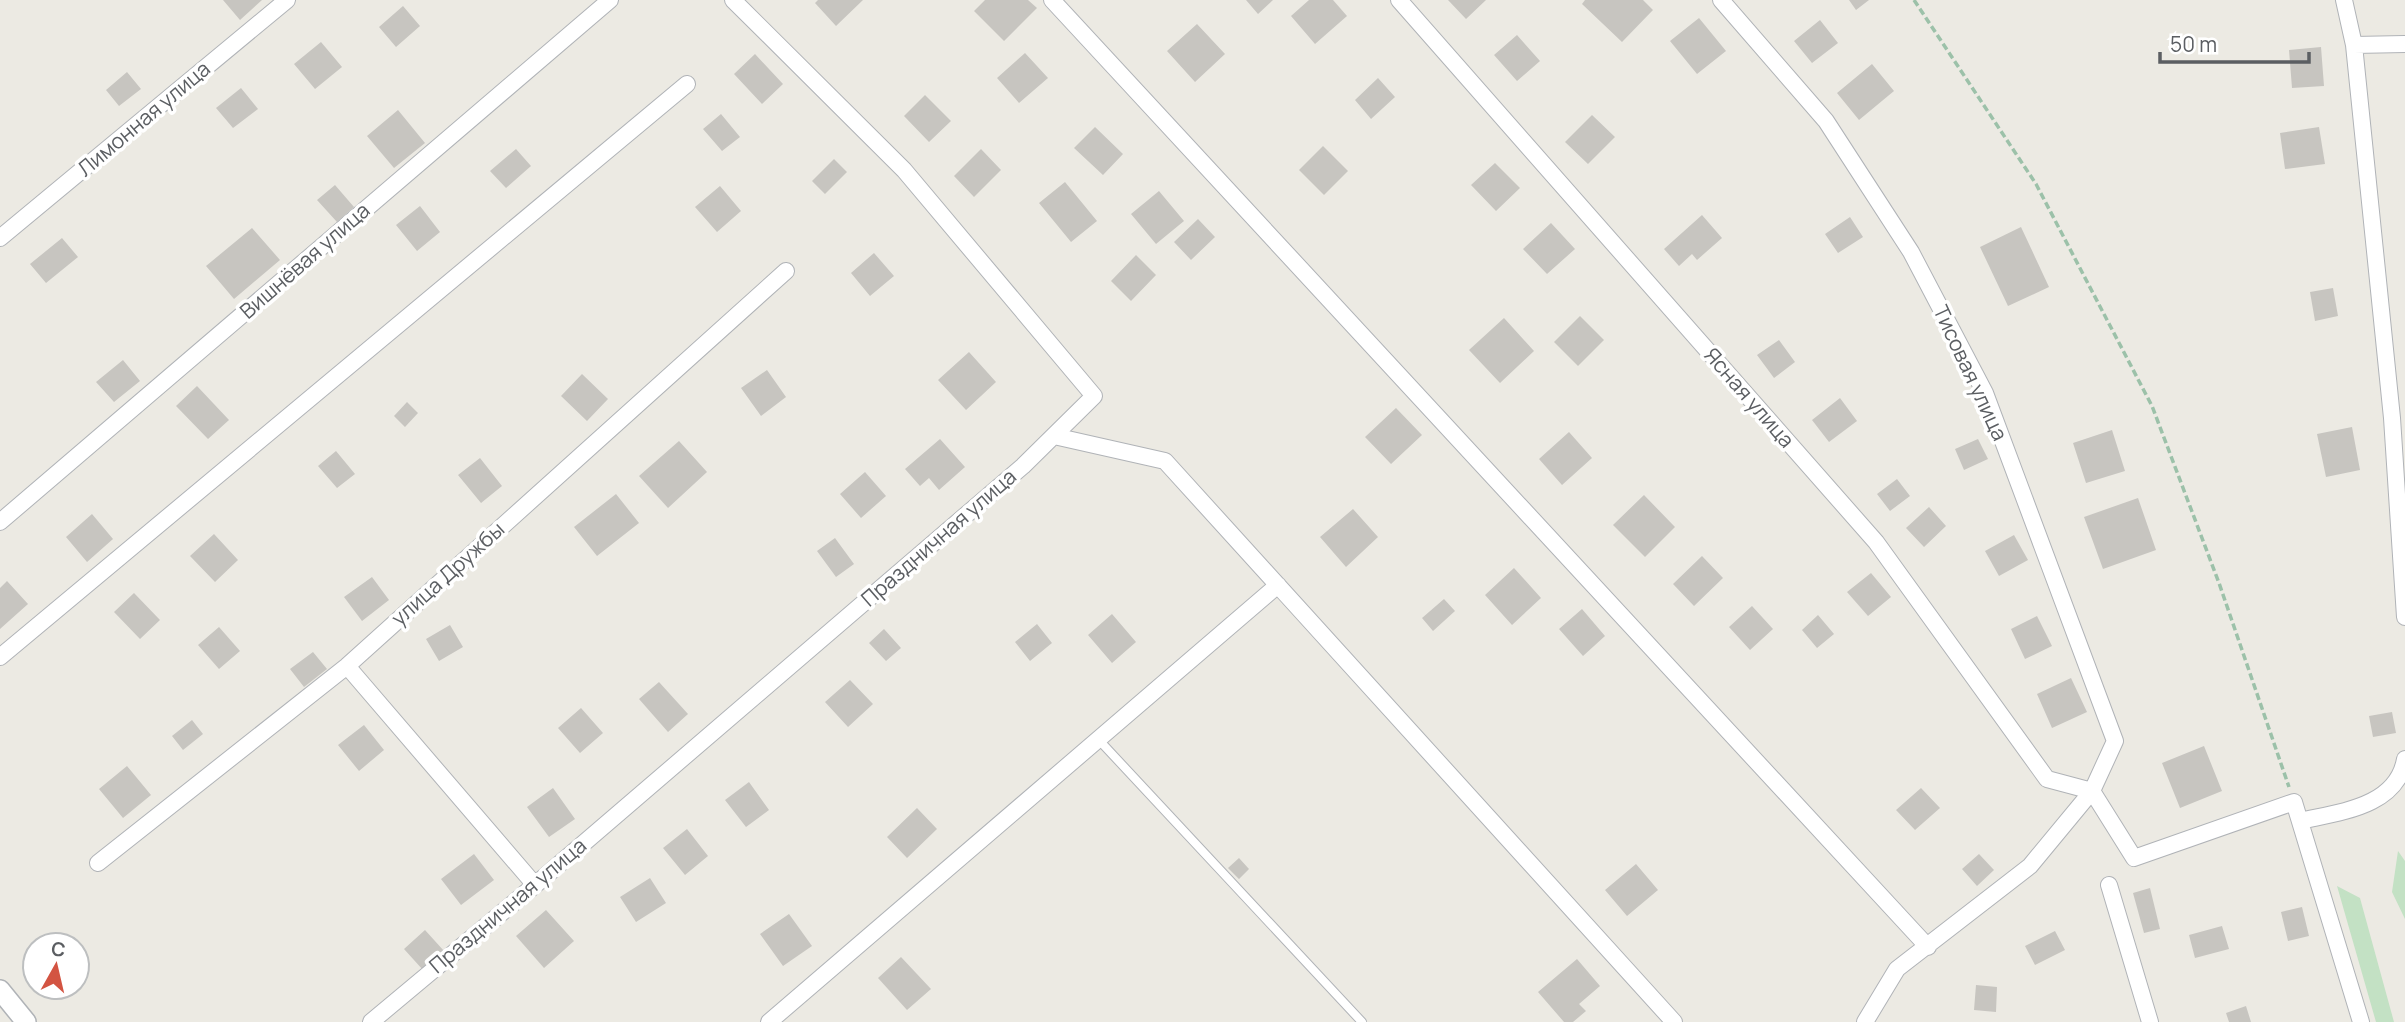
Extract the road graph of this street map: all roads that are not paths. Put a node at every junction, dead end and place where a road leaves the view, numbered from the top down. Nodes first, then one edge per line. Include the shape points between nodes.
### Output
1 (288, 0) edge
2 (610, 0) edge
3 (733, 0) edge
4 (1052, 0) edge
5 (1399, 0) edge
6 (1721, 0) edge
7 (2344, 0) edge
8 (2405, 44) edge
9 (2354, 45) junction
10 (687, 84) dead end
11 (0, 238) edge
12 (786, 271) dead end
13 (1054, 436) junction
14 (0, 522) edge
15 (1278, 585) junction
16 (2405, 617) edge
17 (0, 657) edge
18 (346, 666) junction
19 (1098, 740) junction
20 (2405, 759) edge
21 (2092, 791) junction
22 (2300, 821) junction
23 (99, 863) dead end
24 (535, 885) junction
25 (2109, 885) dead end
26 (1928, 947) junction
27 (0, 990) edge
28 (26, 1022) edge
29 (370, 1022) edge
30 (769, 1022) edge
31 (1362, 1022) edge
32 (1674, 1022) edge
33 (1865, 1022) edge
34 (2150, 1022) edge
35 (2361, 1022) edge

1 - 11 street, Лимонная улица
2 - 14 street, Вишнёвая улица
3 - 13 street, Праздничная улица via 904,170 1094,396
4 - 26 street
5 - 21 street, Ясная улица via 1876,542 2047,779
6 - 21 street, Тисовая улица via 1826,121 1911,252 1985,393 2115,741
7 - 9 street
8 - 9 street
9 - 16 street via 2392,418
10 - 17 street
12 - 18 street, улица Дружбы
13 - 15 street via 1165,461
13 - 24 street, Праздничная улица
15 - 19 street
15 - 32 street
18 - 23 street, улица Дружбы
18 - 24 street
19 - 30 street
19 - 31 lane
20 - 22 street via 2403,772 2384,796 2354,809
21 - 22 street via 2134,858 2294,802
21 - 26 street, Тисовая улица via 2030,866
22 - 35 street
24 - 29 street, Праздничная улица
25 - 34 street
26 - 33 street, Тисовая улица via 1897,969
27 - 28 street

